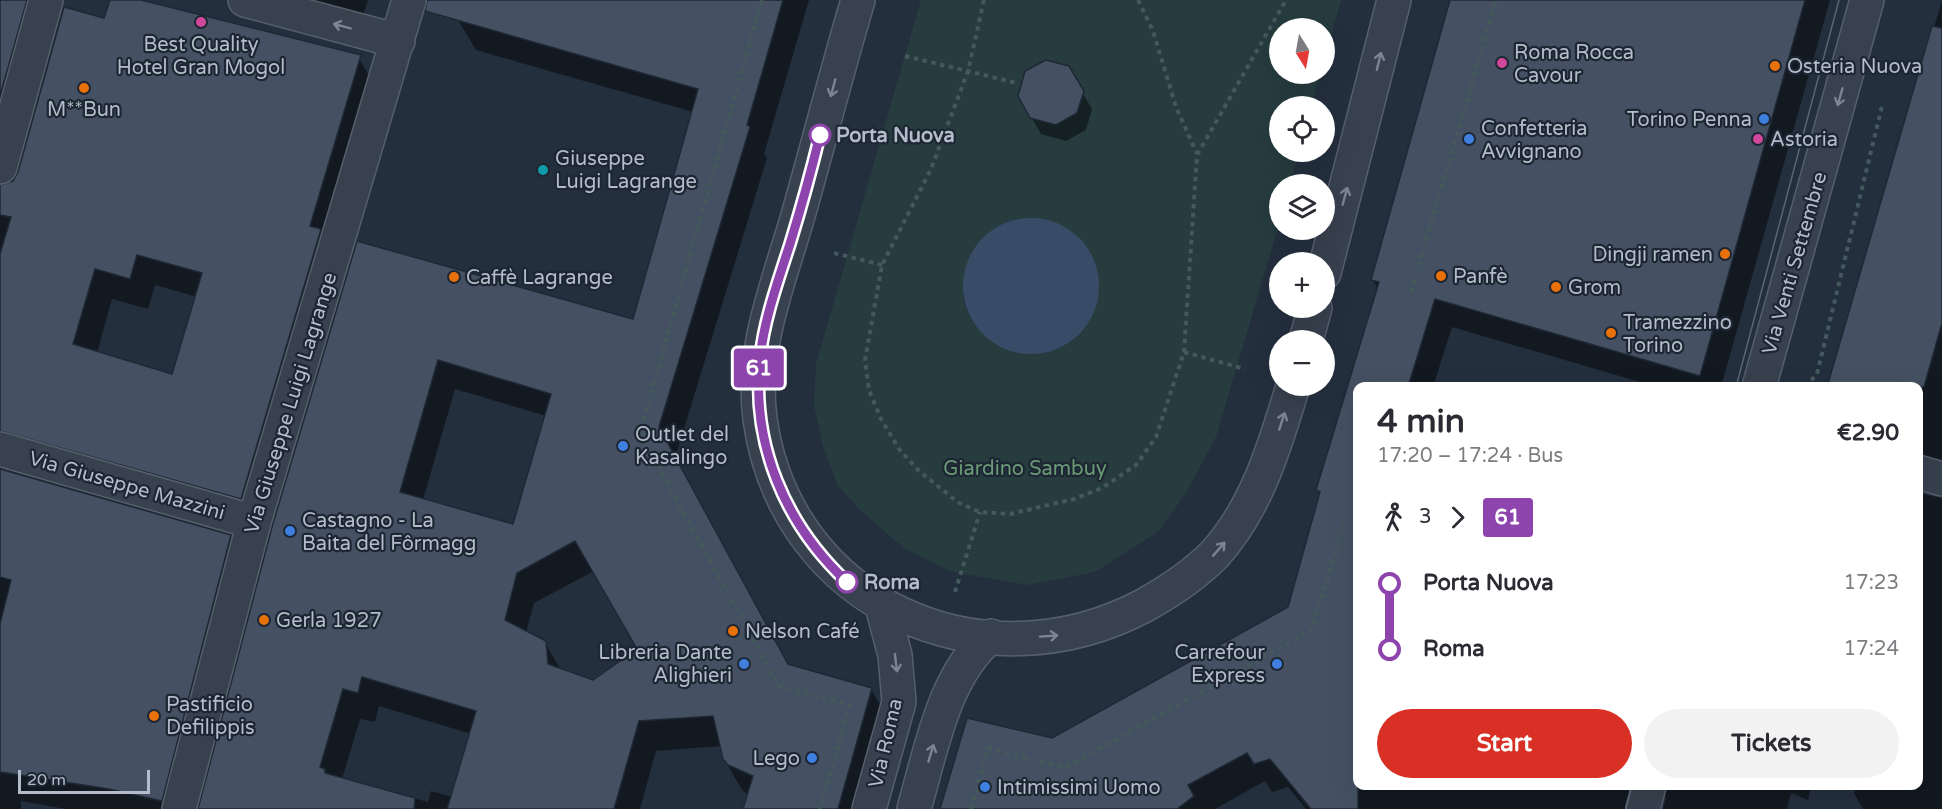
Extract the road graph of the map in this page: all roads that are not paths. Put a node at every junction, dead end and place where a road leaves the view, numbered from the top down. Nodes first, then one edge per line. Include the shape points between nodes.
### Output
1 (46, 0) edge
2 (245, 0) edge
3 (409, 0) edge
4 (858, 0) edge
5 (1394, 0) edge
6 (1867, 0) edge
7 (398, 41) junction
8 (0, 167) edge
9 (1329, 252) edge
10 (1760, 382) edge
11 (1290, 396) edge
12 (0, 449) edge
13 (1923, 473) edge
14 (1942, 479) edge
15 (254, 522) junction
16 (882, 606) junction
17 (991, 636) junction
18 (1648, 790) edge
19 (179, 809) edge
20 (869, 809) edge
21 (914, 809) edge
22 (1643, 809) edge

1 - 8 street
7 -> 2 street
3 - 7 street, Via Giuseppe Luigi Lagrange
4 -> 16 street via 767,322 758,385 765,444 782,496 827,564
9 -> 5 street
6 -> 10 street, Via Venti Settembre
7 - 15 street, Via Giuseppe Luigi Lagrange
17 -> 11 street via 1057,636 1098,626 1164,594 1202,567 1249,506
12 - 15 street, Via Giuseppe Mazzini
13 - 14 street
15 - 19 street, Via Giuseppe Luigi Lagrange
16 - 17 street via 943,630
16 -> 20 street, Via Roma via 895,656 899,702
21 -> 17 street via 948,698 977,647
18 - 22 street

